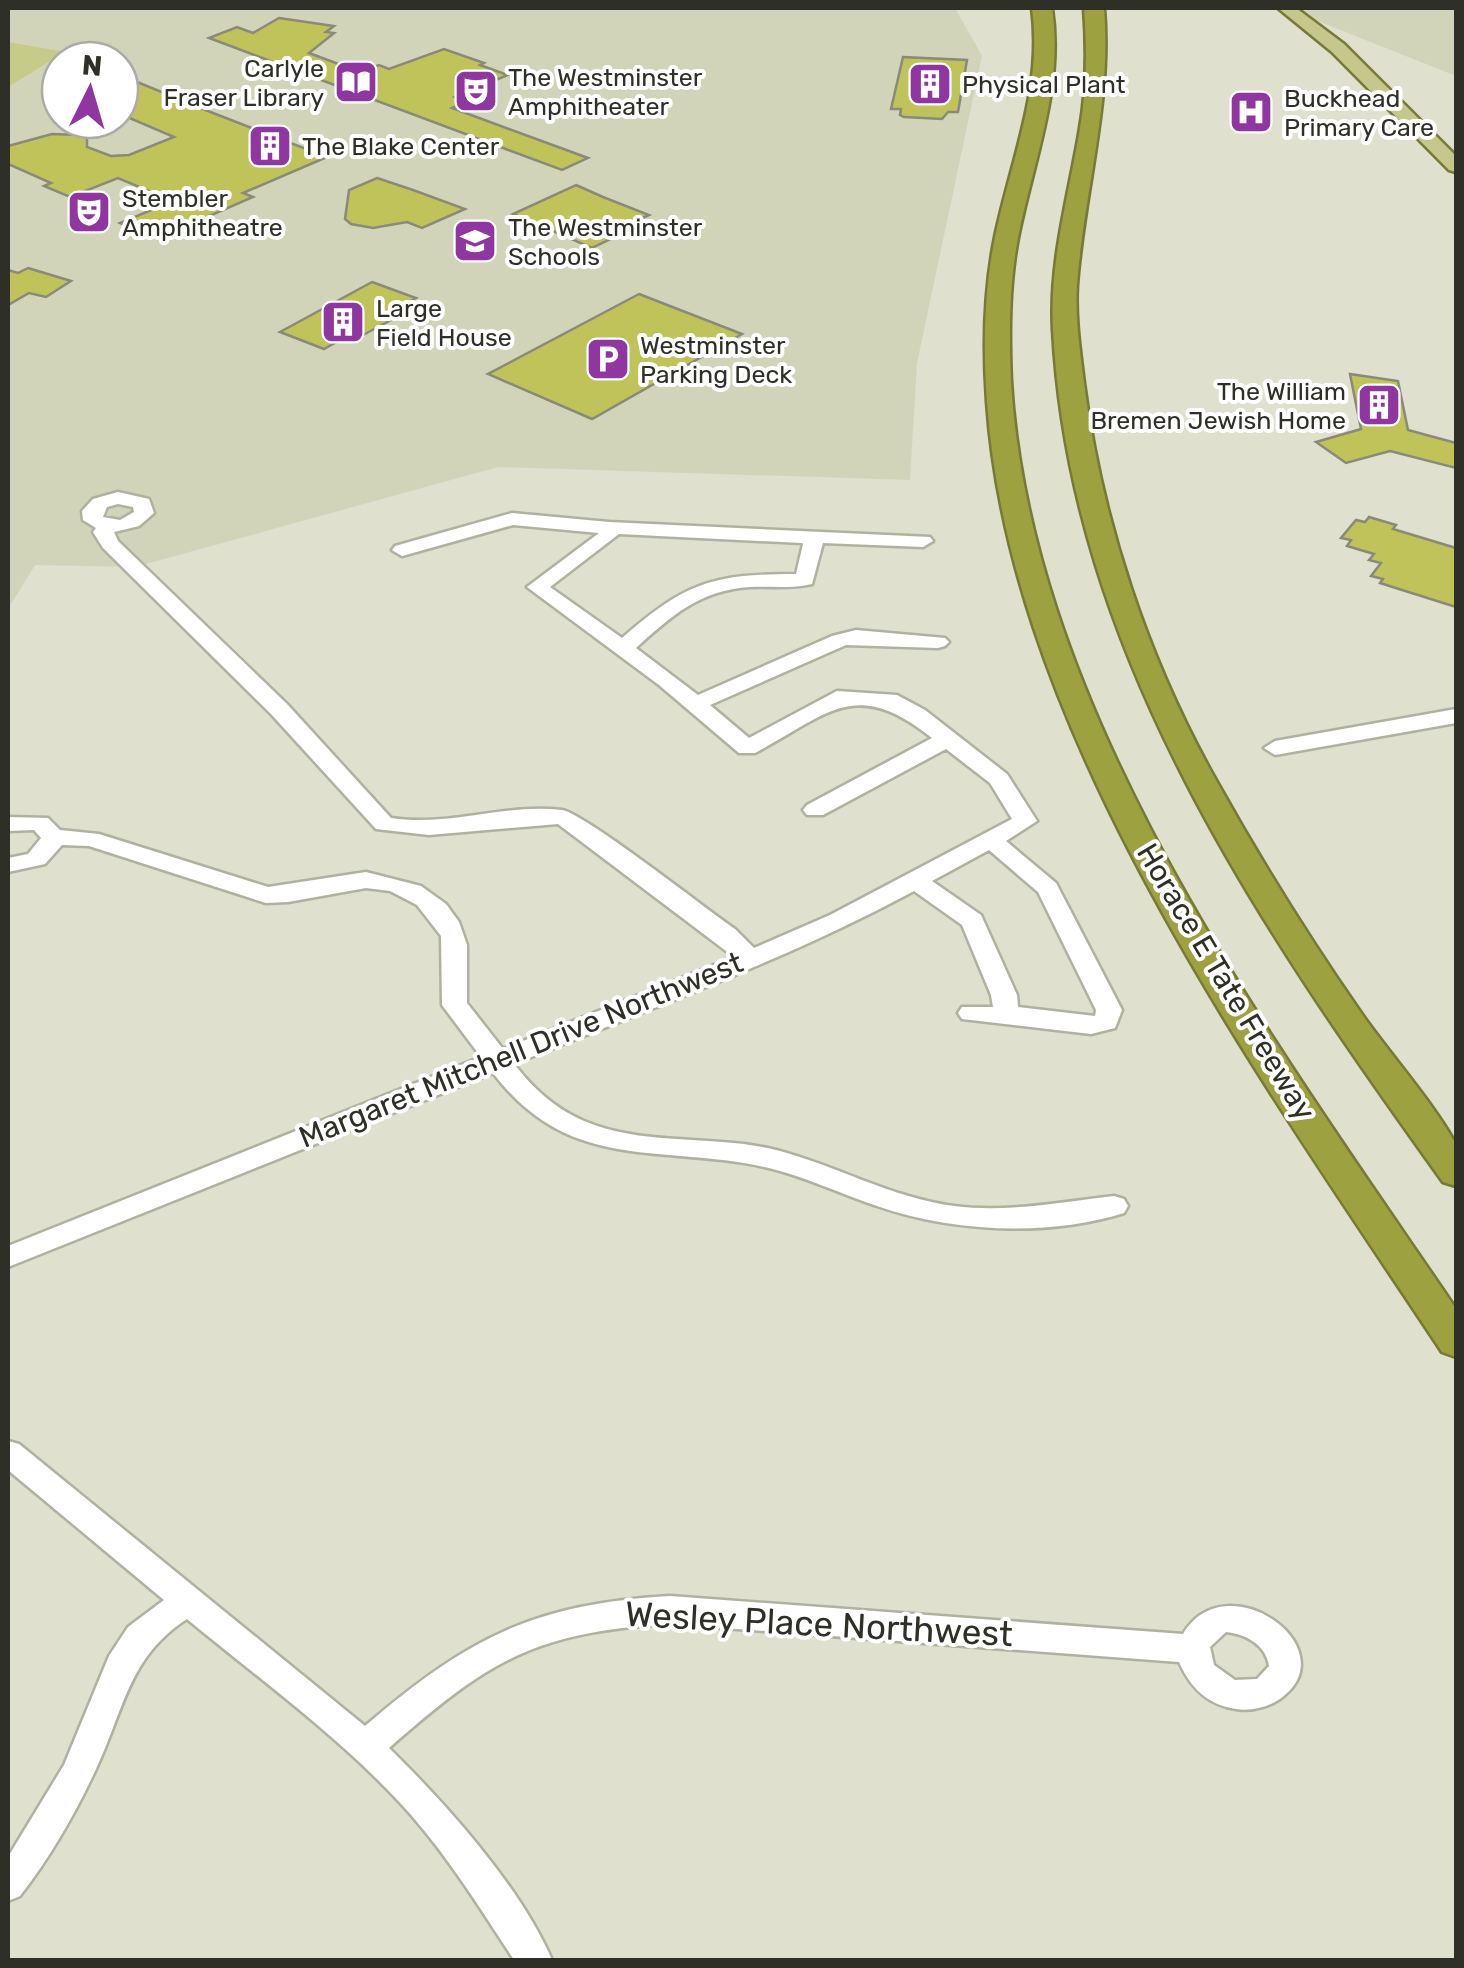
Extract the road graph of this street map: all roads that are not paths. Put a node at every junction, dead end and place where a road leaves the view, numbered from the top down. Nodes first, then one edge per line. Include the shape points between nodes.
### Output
1 (1042, 8) edge
2 (1094, 8) edge
3 (1114, 8) edge
4 (1286, 8) edge
5 (1100, 42) junction
6 (1456, 166) edge
7 (108, 526) dead end
8 (609, 528) junction
9 (808, 537) junction
10 (923, 541) dead end
11 (402, 550) dead end
12 (938, 642) dead end
13 (621, 649) junction
14 (695, 704) junction
15 (1456, 716) edge
16 (948, 739) junction
17 (1274, 748) dead end
18 (815, 810) dead end
19 (8, 824) edge
20 (54, 836) junction
21 (992, 840) junction
22 (8, 865) edge
23 (917, 882) junction
24 (750, 959) junction
25 (970, 1014) dead end
26 (1006, 1014) junction
27 (498, 1057) junction
28 (1456, 1172) edge
29 (1114, 1206) dead end
30 (8, 1257) edge
31 (1456, 1342) edge
32 (8, 1453) edge
33 (189, 1601) junction
34 (1192, 1649) dead end
35 (365, 1746) junction
36 (8, 1884) edge
37 (534, 1960) edge

1 - 31 highway, Horace E Tate Freeway via 1042,89 1006,240 998,349 1014,494 1048,622 1123,805 1189,931
2 - 5 highway
3 - 5 highway
4 - 6 main road via 1338,48
5 - 28 highway via 1068,259 1065,324 1076,442 1102,546 1177,736 1282,925
7 - 24 street via 110,544 384,824 433,829 564,817 726,934
8 - 9 street
8 - 11 street via 512,519
8 - 13 street via 537,588
9 - 10 street
9 - 13 street via 813,544 804,580 748,581 686,596
12 - 14 street via 840,640
13 - 14 street
14 - 16 street via 747,748 845,696 890,700
15 - 17 street
16 - 18 street
16 - 21 street, Margaret Mitchell Drive Northwest via 999,779 1025,821
19 - 20 street via 40,823
20 - 22 street via 41,856
20 - 27 street via 91,839 266,895 290,897 381,880 415,892 442,913 455,939 449,987 454,1005
21 - 23 street, Margaret Mitchell Drive Northwest
21 - 26 street via 1048,888 1109,1010 1106,1022 1091,1025
23 - 24 street, Margaret Mitchell Drive Northwest
23 - 26 street via 972,921
24 - 27 street, Margaret Mitchell Drive Northwest
25 - 26 street
27 - 29 street via 538,1109 604,1138 768,1158 952,1216 1012,1218
27 - 30 street, Margaret Mitchell Drive Northwest
32 - 33 street
33 - 35 street
33 - 36 street via 156,1622 120,1666 69,1790
34 - 35 street, Wesley Place Northwest via 610,1611 546,1625 486,1651
35 - 37 street via 474,1866

